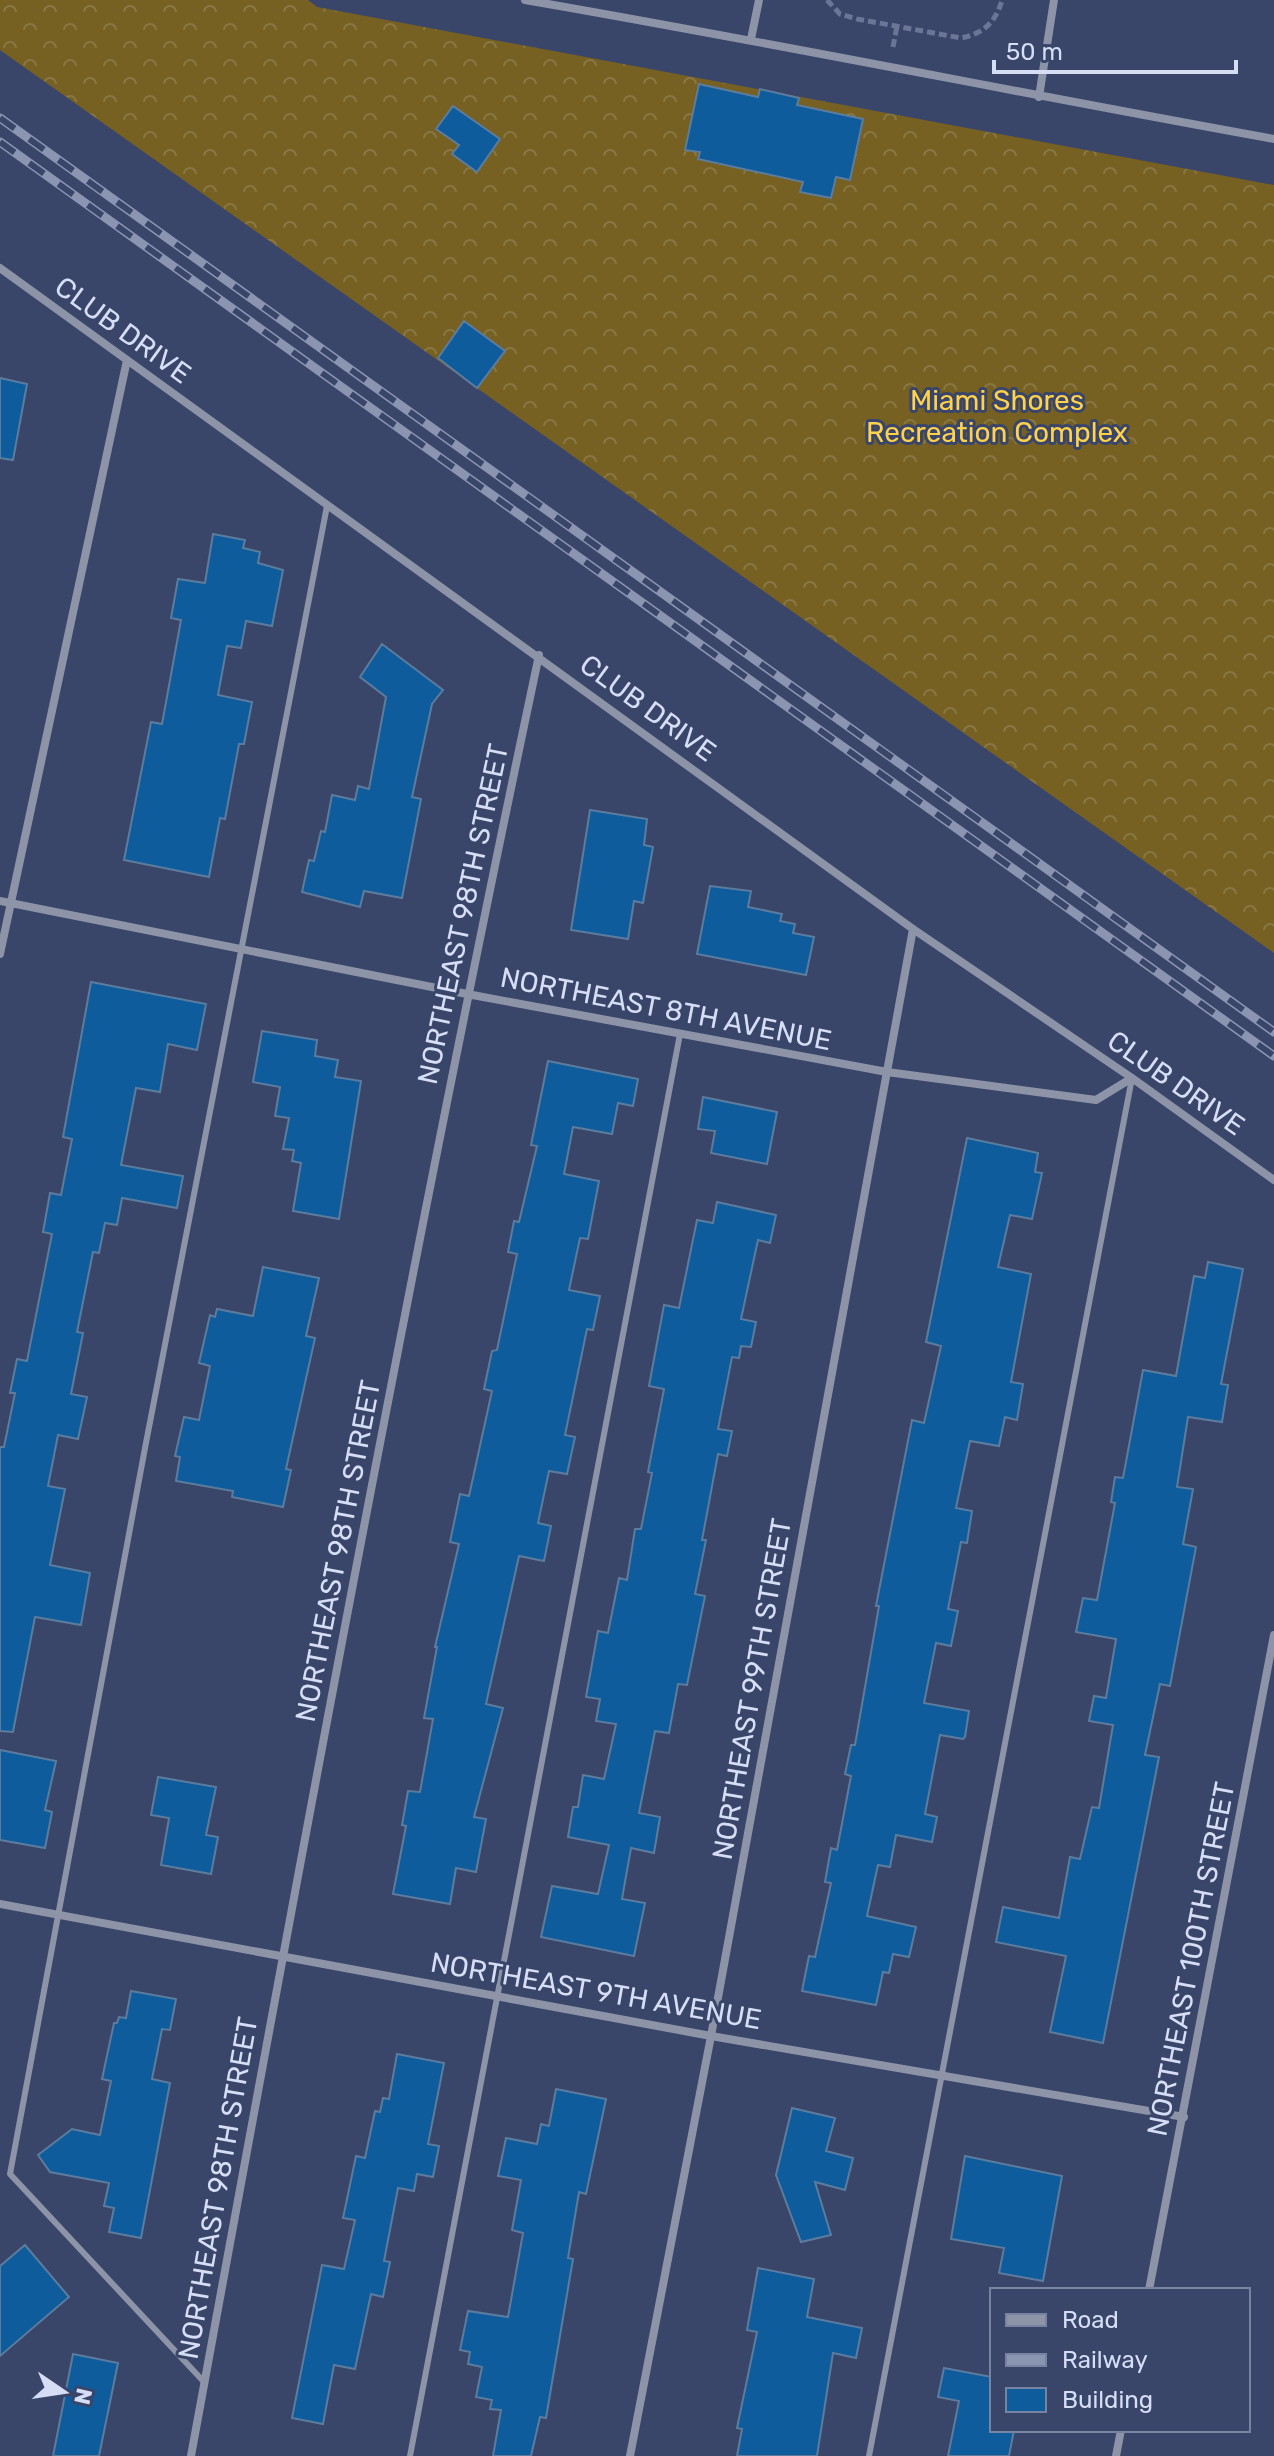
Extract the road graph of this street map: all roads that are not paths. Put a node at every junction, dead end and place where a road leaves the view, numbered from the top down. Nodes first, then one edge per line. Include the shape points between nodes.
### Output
1 (525, 0) edge
2 (759, 0) edge
3 (1054, 0) edge
4 (751, 39) junction
5 (1039, 97) junction
6 (1274, 139) edge
7 (0, 268) edge
8 (127, 360) junction
9 (327, 506) junction
10 (539, 655) junction
11 (5, 902) edge
12 (913, 929) junction
13 (242, 949) junction
14 (0, 954) edge
15 (467, 994) junction
16 (680, 1034) junction
17 (887, 1072) junction
18 (1132, 1078) junction
19 (1274, 1180) edge
20 (1274, 1635) edge
21 (0, 1904) edge
22 (58, 1915) junction
23 (282, 1956) junction
24 (497, 1996) junction
25 (711, 2036) junction
26 (941, 2075) junction
27 (1184, 2117) junction
28 (1149, 2288) edge
29 (205, 2383) junction
30 (1121, 2432) edge
31 (191, 2456) edge
32 (410, 2456) edge
33 (630, 2456) edge
34 (869, 2456) edge
35 (1116, 2456) edge

1 - 4 street
2 - 4 street
3 - 5 street
4 - 5 street
5 - 6 street
7 - 8 street, CLUB DRIVE
8 - 9 street, CLUB DRIVE
8 - 11 street
9 - 10 street, CLUB DRIVE
9 - 13 lane
10 - 12 street, CLUB DRIVE
10 - 15 street, NORTHEAST 98TH STREET
11 - 13 street, NORTHEAST 8TH AVENUE
11 - 14 street
12 - 17 street, NORTHEAST 99TH STREET
12 - 18 street, CLUB DRIVE
13 - 15 street, NORTHEAST 8TH AVENUE
13 - 22 lane
15 - 16 street, NORTHEAST 8TH AVENUE
15 - 23 street, NORTHEAST 98TH STREET
16 - 17 street, NORTHEAST 8TH AVENUE
16 - 24 lane
17 - 18 street, NORTHEAST 8TH AVENUE via 1096,1100
17 - 25 street, NORTHEAST 99TH STREET
18 - 19 street, CLUB DRIVE
18 - 26 lane
20 - 27 street, NORTHEAST 100TH STREET
21 - 22 street, NORTHEAST 9TH AVENUE
22 - 23 street, NORTHEAST 9TH AVENUE
22 - 29 lane via 10,2174
23 - 24 street, NORTHEAST 9TH AVENUE
23 - 29 street, NORTHEAST 98TH STREET
24 - 25 street, NORTHEAST 9TH AVENUE
24 - 32 lane
25 - 26 street, NORTHEAST 9TH AVENUE
25 - 33 street, NORTHEAST 99TH STREET
26 - 27 street, NORTHEAST 9TH AVENUE
26 - 34 lane
27 - 28 street, NORTHEAST 100TH STREET
29 - 31 street, NORTHEAST 98TH STREET
30 - 35 street

